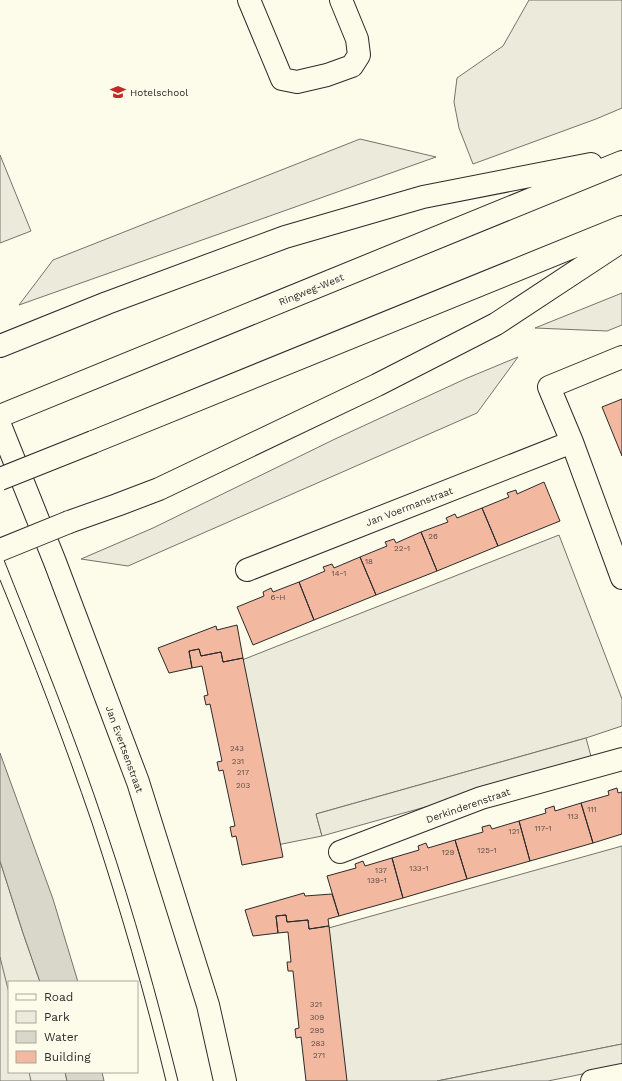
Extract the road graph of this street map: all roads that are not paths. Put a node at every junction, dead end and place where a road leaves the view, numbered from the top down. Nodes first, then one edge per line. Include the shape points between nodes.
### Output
1 (249, 0) edge
2 (341, 0) edge
3 (622, 158) edge
4 (622, 162) edge
5 (622, 227) edge
6 (622, 241) edge
7 (0, 346) edge
8 (622, 357) edge
9 (0, 416) edge
10 (0, 425) edge
11 (572, 442) junction
12 (0, 479) edge
13 (0, 550) edge
14 (247, 570) dead end
15 (622, 578) edge
16 (622, 759) edge
17 (340, 852) dead end
18 (622, 1074) edge
19 (225, 1081) edge
20 (592, 1081) edge

1 - 2 main road via 282,79 297,82 352,66 359,55 357,40
3 - 7 main road via 423,197 284,237
4 - 9 main road, Ringweg-West
5 - 12 main road, bridge
6 - 13 main road, bridge via 496,324 376,385 159,489
8 - 11 main road via 549,387
10 - 19 main road, Jan Evertsenstraat via 138,782 208,1005
11 - 14 main road, Jan Voermanstraat
11 - 15 main road
16 - 17 main road, Derkinderenstraat via 481,798
18 - 20 main road

